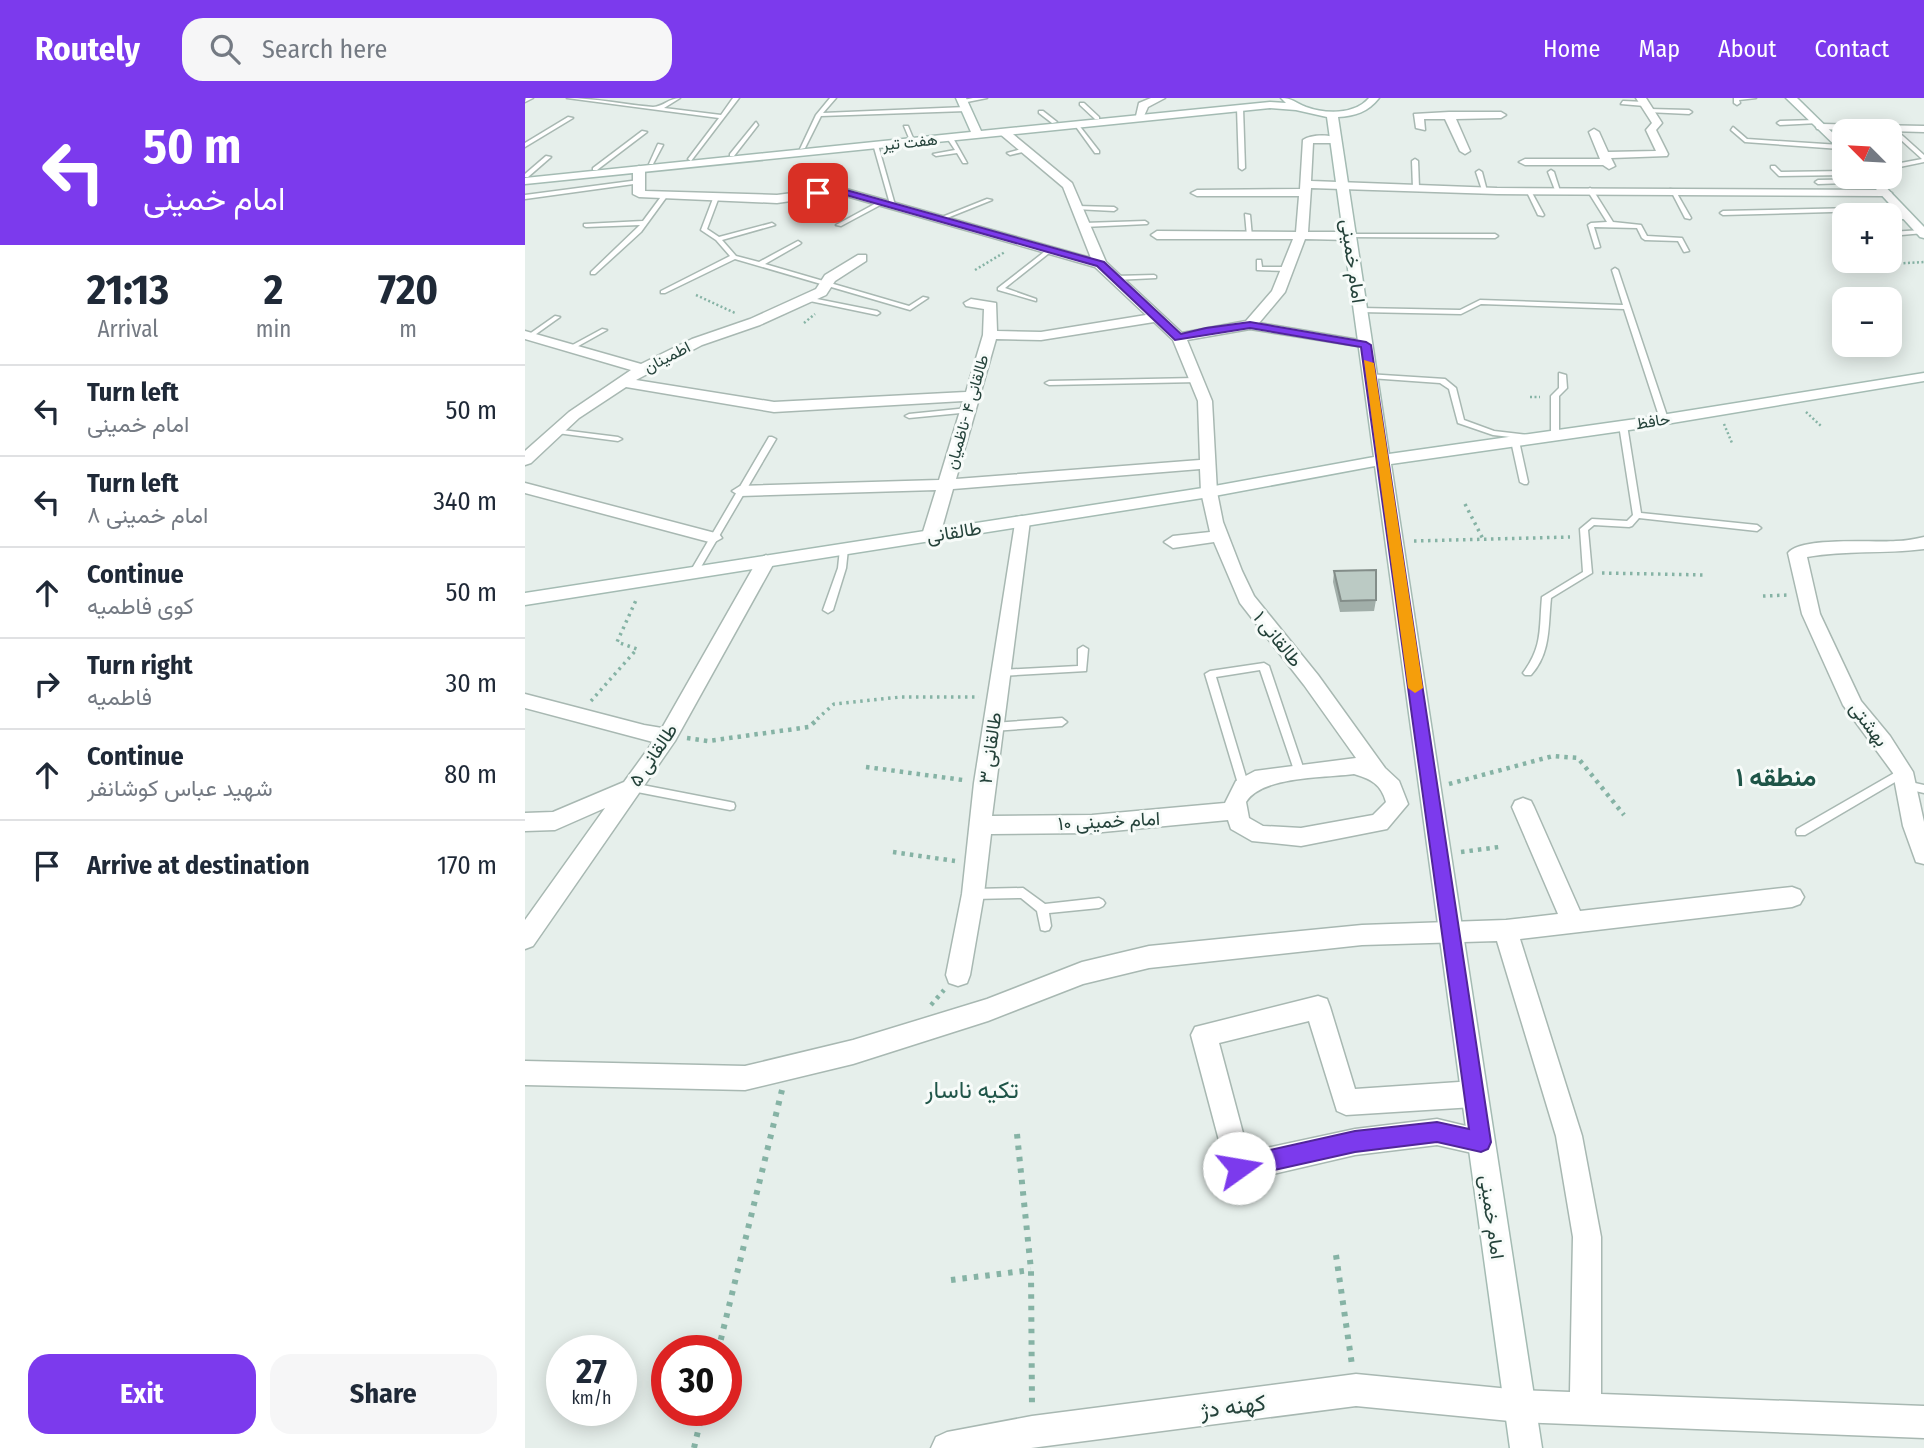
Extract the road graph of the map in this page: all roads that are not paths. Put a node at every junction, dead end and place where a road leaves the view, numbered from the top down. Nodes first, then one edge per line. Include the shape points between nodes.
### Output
1 (530, 98) edge
2 (570, 98) edge
3 (677, 98) edge
4 (736, 98) edge
5 (833, 98) edge
6 (984, 98) edge
7 (1160, 98) edge
8 (1280, 98) edge
9 (1374, 98) edge
10 (1753, 98) edge
11 (1791, 98) edge
12 (584, 99) edge
13 (525, 100) edge
14 (1290, 102) edge
15 (963, 103) edge
16 (1623, 103) dead end
17 (1737, 103) dead end
18 (1082, 104) dead end
19 (1645, 104) edge
20 (1241, 108) junction
21 (659, 109) junction
22 (1041, 112) dead end
23 (1441, 112) junction
24 (1689, 112) dead end
25 (1140, 114) junction
26 (1332, 114) junction
27 (819, 115) junction
28 (1501, 115) dead end
29 (570, 117) dead end
30 (722, 117) junction
31 (1097, 118) junction
32 (1054, 122) junction
33 (1780, 123) dead end
34 (756, 124) dead end
35 (1076, 125) junction
36 (1819, 125) junction
37 (1832, 126) edge
38 (1421, 128) dead end
39 (1733, 129) dead end
40 (1902, 129) edge
41 (1924, 130) edge
42 (644, 132) dead end
43 (1004, 132) junction
44 (1594, 132) dead end
45 (976, 133) junction
46 (950, 138) junction
47 (1902, 138) edge
48 (1832, 139) edge
49 (1336, 141) junction
50 (525, 145) edge
51 (660, 145) dead end
52 (875, 145) junction
53 (801, 148) junction
54 (1832, 149) edge
55 (1025, 150) junction
56 (958, 151) junction
57 (1465, 151) dead end
58 (1097, 152) dead end
59 (1010, 153) dead end
60 (936, 154) dead end
61 (732, 155) junction
62 (548, 157) dead end
63 (691, 159) junction
64 (1606, 159) junction
65 (1924, 159) edge
66 (1415, 161) dead end
67 (965, 162) dead end
68 (651, 163) junction
69 (1525, 163) dead end
70 (1902, 164) edge
71 (1242, 167) dead end
72 (1773, 167) dead end
73 (595, 169) junction
74 (1479, 172) dead end
75 (1551, 172) dead end
76 (1832, 173) edge
77 (525, 177) edge
78 (1832, 181) edge
79 (639, 182) junction
80 (1818, 182) dead end
81 (1342, 185) junction
82 (1304, 188) junction
83 (1416, 188) junction
84 (1882, 189) edge
85 (1485, 190) junction
86 (1558, 190) junction
87 (1590, 190) junction
88 (1620, 190) junction
89 (1678, 190) junction
90 (1528, 191) junction
91 (1197, 193) dead end
92 (1886, 193) junction
93 (666, 195) junction
94 (528, 196) edge
95 (716, 197) junction
96 (989, 200) dead end
97 (887, 203) junction
98 (1893, 203) edge
99 (525, 205) edge
100 (1077, 208) junction
101 (1114, 209) dead end
102 (1723, 213) dead end
103 (1832, 214) edge
104 (1247, 215) dead end
105 (1541, 215) dead end
106 (1902, 216) edge
107 (1688, 218) dead end
108 (940, 219) junction
109 (645, 223) junction
110 (1145, 223) dead end
111 (1611, 224) junction
112 (586, 225) dead end
113 (772, 225) dead end
114 (839, 225) dead end
115 (1084, 225) junction
116 (1923, 233) edge
117 (1902, 234) edge
118 (1157, 235) dead end
119 (1249, 236) junction
120 (1301, 236) junction
121 (1350, 236) junction
122 (1495, 236) dead end
123 (718, 239) junction
124 (799, 243) dead end
125 (1597, 247) dead end
126 (1050, 250) junction
127 (1686, 250) dead end
128 (734, 257) junction
129 (862, 258) dead end
130 (1259, 261) dead end
131 (1100, 264) junction
132 (758, 265) junction
133 (1288, 269) junction
134 (1615, 270) dead end
135 (593, 273) dead end
136 (1154, 277) dead end
137 (1115, 278) junction
138 (825, 284) junction
139 (663, 292) dead end
140 (925, 298) dead end
141 (807, 299) junction
142 (1034, 300) dead end
143 (971, 303) dead end
144 (1627, 307) junction
145 (1360, 310) junction
146 (877, 313) dead end
147 (557, 317) dead end
148 (1157, 317) junction
149 (1250, 325) junction
150 (604, 330) dead end
151 (990, 335) junction
152 (527, 336) edge
153 (1179, 338) junction
154 (1366, 345) junction
155 (571, 348) junction
156 (642, 369) junction
157 (1562, 375) dead end
158 (1370, 376) junction
159 (1924, 377) edge
160 (1196, 380) junction
161 (624, 382) junction
162 (1049, 383) dead end
163 (970, 403) junction
164 (909, 416) dead end
165 (1664, 419) junction
166 (1623, 425) junction
167 (557, 431) junction
168 (1555, 435) junction
169 (1535, 438) junction
170 (618, 439) dead end
171 (772, 439) dead end
172 (1515, 441) junction
173 (525, 460) edge
174 (1382, 460) junction
175 (1208, 464) junction
176 (1524, 482) dead end
177 (946, 485) junction
178 (525, 488) edge
179 (740, 491) junction
180 (1209, 492) junction
181 (1637, 515) junction
182 (1022, 521) junction
183 (1757, 528) dead end
184 (931, 535) junction
185 (1220, 536) junction
186 (713, 538) junction
187 (1173, 542) dead end
188 (1924, 543) edge
189 (844, 549) junction
190 (766, 561) junction
191 (694, 572) junction
192 (525, 598) edge
193 (828, 610) dead end
194 (1083, 649) dead end
195 (1001, 673) junction
196 (1528, 673) dead end
197 (525, 701) edge
198 (1062, 722) dead end
199 (993, 727) junction
200 (668, 736) junction
201 (1376, 771) junction
202 (1300, 773) junction
203 (1911, 782) edge
204 (632, 787) junction
205 (1244, 787) junction
206 (730, 806) dead end
207 (1523, 807) dead end
208 (1237, 811) junction
209 (525, 822) edge
210 (980, 825) junction
211 (1801, 832) dead end
212 (1924, 855) edge
213 (973, 894) junction
214 (1792, 897) dead end
215 (1099, 904) dead end
216 (1043, 909) junction
217 (1573, 922) junction
218 (1045, 926) dead end
219 (529, 927) edge
220 (1506, 930) junction
221 (1451, 934) junction
222 (958, 975) dead end
223 (525, 1073) edge
224 (1474, 1094) junction
225 (1481, 1142) junction
226 (1520, 1406) junction
227 (1585, 1409) junction
228 (1924, 1422) edge
229 (1032, 1440) edge
230 (947, 1448) edge
231 (1526, 1448) edge

1 - 13 lane
2 - 12 lane
3 - 21 lane
4 - 30 lane
5 - 27 lane
6 - 15 lane
7 - 25 street via 1143,105
8 - 25 street, هفت تیر
9 - 26 street via 1358,111
10 - 17 lane via 1736,99
11 - 36 street
12 - 21 lane
14 - 20 street, هفت تیر
14 - 26 street, هفت تیر
15 - 27 lane
15 - 45 street
16 - 19 lane
18 - 31 lane
19 - 24 lane
19 - 64 street via 1657,123 1651,130 1663,154
20 - 35 street, هفت تیر
20 - 71 lane
21 - 30 lane
22 - 32 lane
23 - 28 street
23 - 38 street via 1418,116
23 - 57 street
25 - 31 street, هفت تیر
26 - 49 street, امام خمینی
27 - 53 lane
29 - 50 lane
30 - 63 lane
31 - 32 street, هفت تیر
32 - 45 street, هفت تیر
33 - 36 lane
34 - 61 lane
35 - 43 street, هفت تیر
35 - 58 lane
36 - 37 street
36 - 48 street
39 - 54 lane via 1745,140
40 - 41 street
42 - 73 lane
43 - 45 street, هفت تیر
43 - 55 street
44 - 64 street
45 - 46 street, هفت تیر
45 - 53 street, هفت تیر via 908,132
46 - 52 street, هفت تیر
46 - 56 lane
47 - 65 lane
49 - 81 street, امام خمینی
49 - 82 street via 1308,140
51 - 68 lane
52 - 79 street, هفت تیر
52 - 97 lane
53 - 61 street, هفت تیر
55 - 59 lane
55 - 100 street via 1068,184
56 - 60 lane
56 - 67 lane
61 - 63 street, هفت تیر
62 - 77 lane
63 - 68 street, هفت تیر
64 - 69 street
64 - 88 street
65 - 70 lane
66 - 83 lane
68 - 73 street, هفت تیر
72 - 76 lane via 1779,174
73 - 77 street, هفت تیر
74 - 85 lane
75 - 86 lane
77 - 79 street, هفت تیر
78 - 80 lane
79 - 93 street
79 - 94 lane
81 - 82 street
81 - 83 street
81 - 121 street, امام خمینی
82 - 91 street
82 - 120 street
83 - 85 street
84 - 92 street
85 - 90 street
86 - 87 street
86 - 90 street
87 - 88 street
87 - 111 lane
88 - 89 street
89 - 92 street
89 - 107 lane
90 - 105 lane
92 - 98 street
93 - 95 street
93 - 109 lane
94 - 99 lane
95 - 97 street via 777,199 839,190
95 - 123 lane via 704,230
96 - 108 lane
97 - 108 street
97 - 114 lane
100 - 101 lane
100 - 115 street
102 - 103 lane
104 - 119 lane
106 - 116 street
108 - 126 street
109 - 112 lane
109 - 135 lane
110 - 115 lane
111 - 125 lane via 1591,225
111 - 127 lane via 1639,226 1645,238 1680,239
113 - 123 lane
115 - 131 street
116 - 117 lane
118 - 119 street
119 - 120 street
120 - 121 street
120 - 133 street
121 - 122 lane
121 - 145 street, امام خمینی
123 - 128 lane
124 - 132 lane
126 - 131 street
126 - 142 lane via 1000,289
128 - 132 lane
128 - 139 lane
129 - 138 street, اطمینان
130 - 133 lane via 1259,269
131 - 137 street
132 - 138 lane
133 - 149 street via 1278,292
134 - 144 lane
136 - 137 lane
137 - 148 street
138 - 140 lane via 910,308
138 - 141 street, اطمینان via 821,292
141 - 146 lane
141 - 156 street, اطمینان
143 - 151 street, طالقانی ۴ -ناظمیان via 991,306
144 - 145 lane via 1480,302 1461,312
144 - 165 lane
145 - 154 street, امام خمینی
147 - 152 lane
148 - 151 street via 1041,336
148 - 153 street
149 - 153 street
149 - 154 street
150 - 155 lane
151 - 163 street, طالقانی ۴ -ناظمیان
152 - 155 street
153 - 160 street, طالقانی ۱
154 - 158 street, امام خمینی
155 - 156 street
156 - 161 street, اطمینان
157 - 168 lane via 1563,388 1555,396
158 - 169 lane via 1442,381 1452,388 1461,421 1493,433
158 - 174 street, امام خمینی
159 - 165 street, حافظ
160 - 162 lane
160 - 175 street, طالقانی ۱ via 1205,401
161 - 163 street via 774,407
161 - 167 street, اطمینان
163 - 164 lane
163 - 177 street, طالقانی ۴ -ناظمیان
165 - 166 street, حافظ
166 - 168 street, حافظ
166 - 181 lane
167 - 170 lane
167 - 173 street, اطمینان
168 - 169 street, حافظ
169 - 172 street, حافظ
171 - 179 lane
172 - 174 street, حافظ
172 - 176 lane
174 - 180 street, طالقانی
174 - 221 street, امام خمینی
175 - 177 street
175 - 180 street, طالقانی ۱
177 - 179 street
177 - 184 street, طالقانی ۴ -ناظمیان
178 - 186 street
179 - 186 lane
180 - 182 street, طالقانی
180 - 185 street, طالقانی ۱
181 - 183 lane
181 - 196 lane via 1629,524 1592,522 1584,529 1587,573 1547,597 1542,647 1537,664
182 - 184 street, طالقانی
182 - 195 street, طالقانی ۳
184 - 189 street, طالقانی
185 - 187 street
185 - 201 street, طالقانی ۱ via 1246,599
186 - 191 lane
188 - 203 street, بهشتی via 1839,546 1797,553 1811,614 1853,705
189 - 190 street, طالقانی
189 - 193 lane
190 - 191 street, طالقانی
190 - 200 street, طالقانی ۵
191 - 192 street, طالقانی
194 - 195 lane via 1083,669
195 - 199 street, طالقانی ۳
197 - 200 street
198 - 199 lane
199 - 210 street, طالقانی ۳
200 - 204 street, طالقانی ۵
201 - 202 street via 1355,766
201 - 208 street, طالقانی ۱ via 1391,783 1397,804 1379,823 1301,837 1260,835 1239,823
202 - 205 street via 1262,777
202 - 205 lane via 1264,666 1210,674
203 - 211 lane
203 - 212 street, بهشتی via 1913,826
204 - 206 lane
204 - 209 street via 555,821
204 - 219 street, طالقانی ۵
205 - 208 street via 1235,801
207 - 217 street
208 - 210 street, امام خمینی ۱۰ via 1092,824
210 - 213 street, طالقانی ۳
213 - 216 lane via 1023,894
213 - 222 street, طالقانی ۳
214 - 217 street
215 - 216 lane
216 - 218 lane
217 - 220 street
220 - 221 street
220 - 227 street via 1569,1136 1587,1237
221 - 223 street via 1362,934 1149,957 1081,973 988,1010 853,1052 745,1078
221 - 224 street, امام خمینی
224 - 225 street, امام خمینی
224 - 225 street via 1346,1102 1318,1007 1204,1035 1239,1168 1355,1142 1437,1132
225 - 226 street, امام خمینی
226 - 227 street, کهنه دژ
226 - 229 street, کهنه دژ via 1356,1390
226 - 231 street, امام خمینی
227 - 228 street, کهنه دژ
229 - 230 street, کهنه دژ

